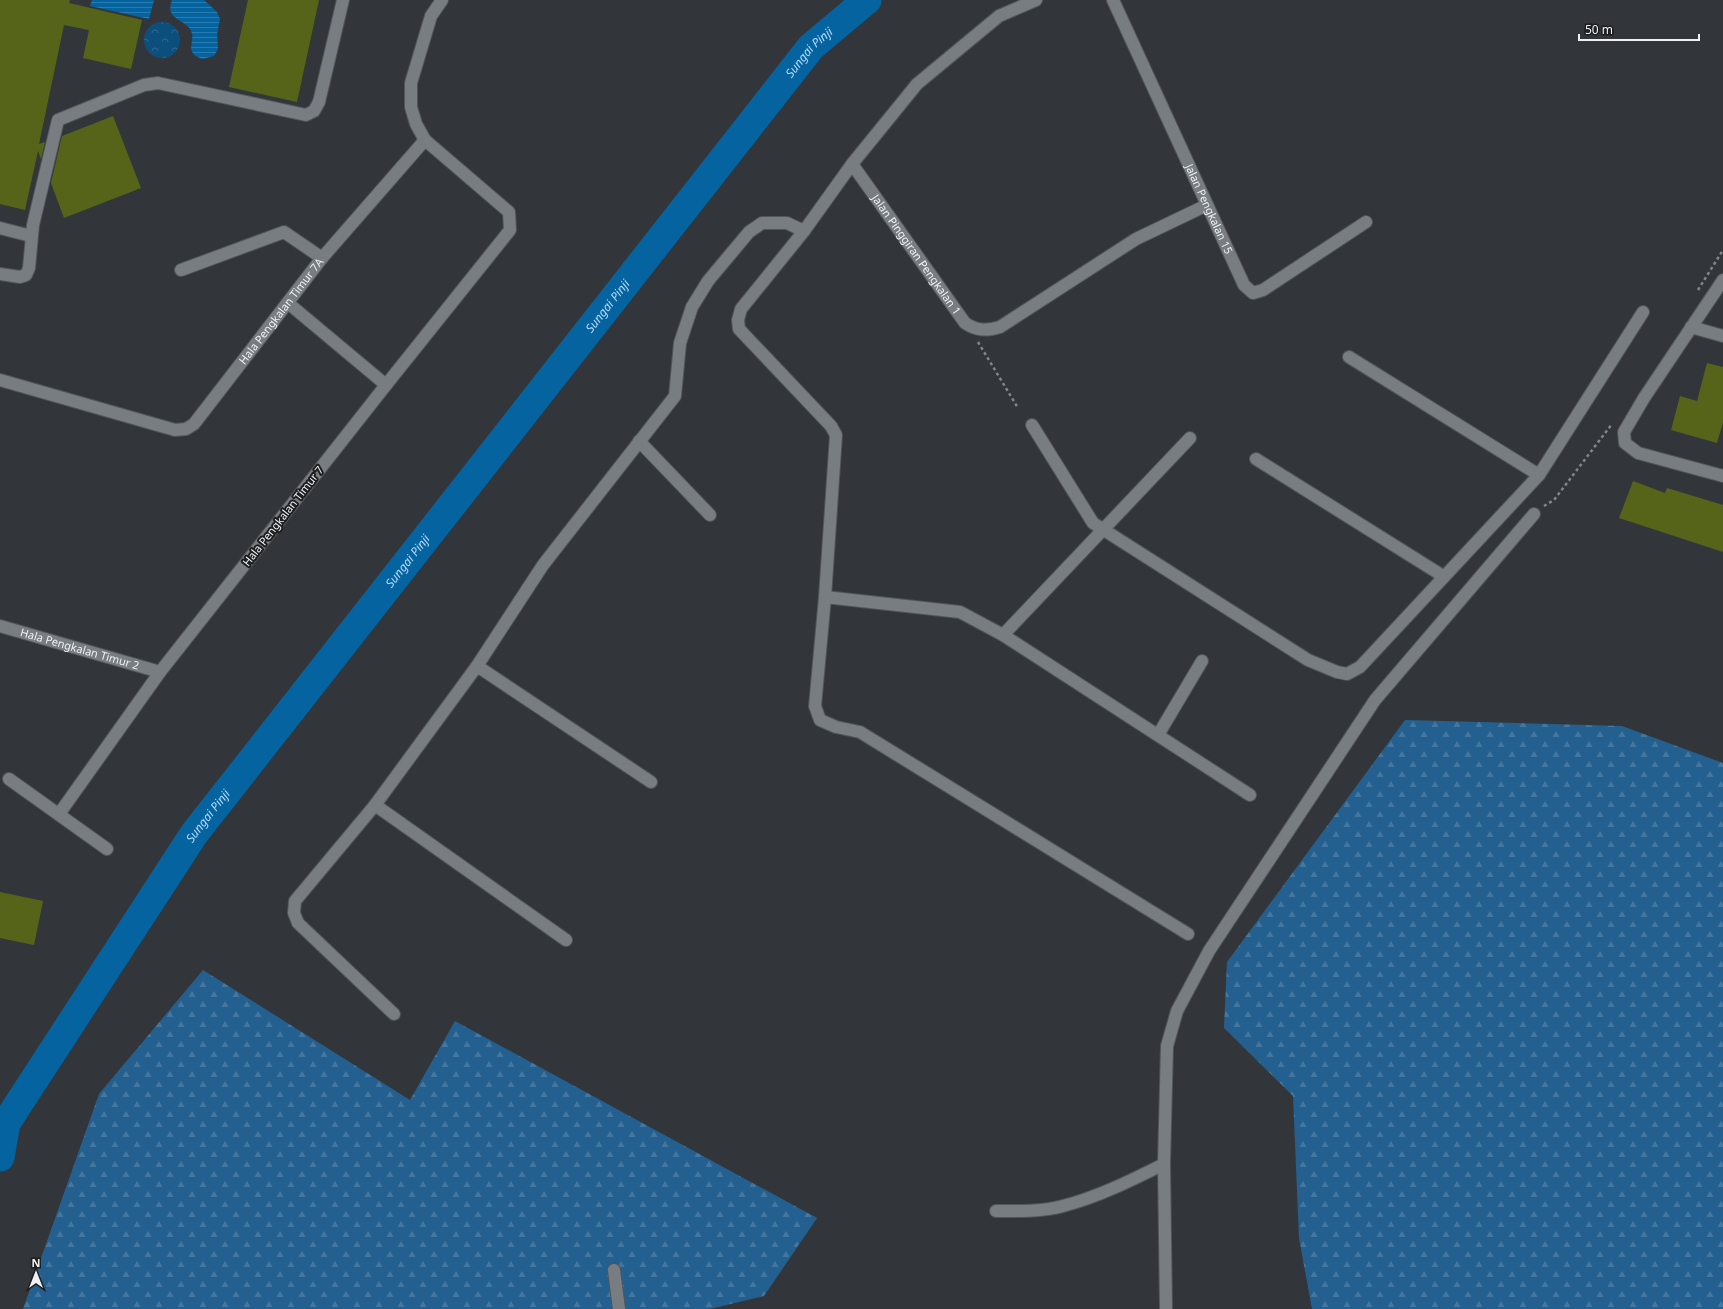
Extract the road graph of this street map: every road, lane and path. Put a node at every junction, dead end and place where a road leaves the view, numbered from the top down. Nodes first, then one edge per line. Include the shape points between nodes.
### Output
1 (343, 0) edge
2 (442, 0) edge
3 (1036, 0) edge
4 (1113, 0) edge
5 (425, 140) junction
6 (852, 164) junction
7 (1207, 204) junction
8 (1366, 222) dead end
9 (0, 228) edge
10 (804, 231) junction
11 (31, 236) junction
12 (322, 258) junction
13 (181, 270) dead end
14 (0, 274) edge
15 (1723, 280) edge
16 (288, 303) junction
17 (1643, 312) dead end
18 (1691, 327) junction
19 (978, 330) junction
20 (1723, 336) edge
21 (1349, 357) dead end
22 (0, 380) edge
23 (386, 385) junction
24 (1018, 408) dead end
25 (1032, 425) dead end
26 (1190, 438) dead end
27 (639, 441) junction
28 (1256, 459) dead end
29 (1539, 475) junction
30 (1723, 476) edge
31 (710, 514) dead end
32 (1534, 514) dead end
33 (1103, 530) junction
34 (1443, 576) junction
35 (825, 597) junction
36 (0, 626) edge
37 (1004, 635) junction
38 (1202, 661) dead end
39 (477, 666) junction
40 (160, 672) junction
41 (1158, 735) junction
42 (8, 779) dead end
43 (651, 782) dead end
44 (1250, 795) dead end
45 (375, 805) junction
46 (59, 814) junction
47 (107, 849) dead end
48 (1188, 934) dead end
49 (566, 940) dead end
50 (394, 1014) dead end
51 (1164, 1164) junction
52 (996, 1211) dead end
53 (614, 1270) dead end
54 (619, 1309) edge
55 (1166, 1309) edge

1 - 11 street via 319,102 314,111 306,115 158,83 144,85 58,120
2 - 5 street via 431,16 411,83 411,107 416,124
3 - 6 street via 999,16 917,84
4 - 7 street, Jalan Pengkalan 15
5 - 12 street, Hala Pengkalan Timur 7A
5 - 23 street, Hala Pengkalan Timur 7 via 510,212 510,230
6 - 10 street
6 - 19 street, Jalan Pinggiran Pengkalan 1 via 965,323
7 - 8 street, Jalan Pengkalan 15 via 1244,285 1253,293 1263,290
7 - 19 street via 1136,239 1000,327
9 - 11 street
10 - 27 street via 787,223 762,223 749,232 708,281 692,307 680,343 675,396
10 - 35 street via 741,309 738,320 739,329 831,426 836,435
11 - 14 street via 29,268 26,275 20,277
12 - 13 street via 284,232
12 - 16 street, Hala Pengkalan Timur 7A
15 - 18 street
16 - 22 street, Hala Pengkalan Timur 7A via 194,424 186,429 175,430
16 - 23 street
17 - 29 street
18 - 20 street
18 - 30 street via 1624,432 1625,443 1638,453
19 - 24 path via 977,341
21 - 29 street
23 - 40 street, Hala Pengkalan Timur 7
25 - 33 street via 1093,523
26 - 33 street
27 - 31 street
27 - 39 street via 543,564
28 - 34 street
29 - 34 street
32 - 51 street via 1375,700 1209,951 1176,1011 1167,1046
33 - 34 street via 1302,656 1347,674 1360,667
33 - 37 street
35 - 37 street via 960,612
35 - 48 street via 815,706 820,720 836,727 860,732
36 - 40 street, Hala Pengkalan Timur 2
37 - 41 street
38 - 41 street
39 - 43 street
39 - 45 street
40 - 46 street, Hala Pengkalan Timur 7
41 - 44 street
42 - 46 street
45 - 49 street
45 - 50 street via 295,901 294,913 298,923
46 - 47 street
51 - 52 street via 1121,1185 1063,1206
51 - 55 street
53 - 54 street

